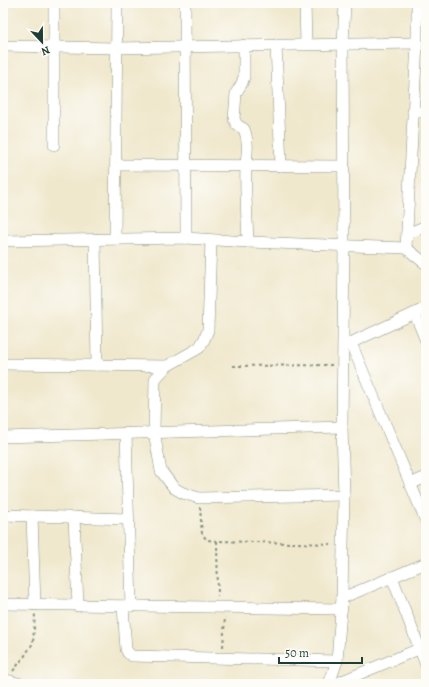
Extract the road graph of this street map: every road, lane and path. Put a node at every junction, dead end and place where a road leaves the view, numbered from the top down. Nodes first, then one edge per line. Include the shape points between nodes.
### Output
1 (54, 3) edge
2 (117, 3) edge
3 (185, 3) edge
4 (305, 3) edge
5 (345, 3) edge
6 (417, 3) edge
7 (417, 42) junction
8 (306, 44) junction
9 (343, 44) junction
10 (244, 45) junction
11 (276, 45) junction
12 (3, 46) edge
13 (186, 46) junction
14 (54, 47) junction
15 (117, 48) junction
16 (421, 57) edge
17 (414, 112) junction
18 (426, 112) edge
19 (54, 145) dead end
20 (116, 165) junction
21 (186, 166) junction
22 (246, 166) junction
23 (281, 166) junction
24 (343, 166) junction
25 (426, 226) edge
26 (407, 234) junction
27 (186, 238) junction
28 (95, 239) junction
29 (115, 239) junction
30 (211, 240) junction
31 (3, 241) edge
32 (248, 242) junction
33 (344, 245) junction
34 (406, 248) junction
35 (426, 264) edge
36 (426, 308) edge
37 (415, 314) junction
38 (426, 341) edge
39 (347, 345) junction
40 (3, 364) edge
41 (343, 364) junction
42 (97, 365) junction
43 (167, 366) junction
44 (233, 366) dead end
45 (342, 427) junction
46 (154, 432) junction
47 (126, 433) junction
48 (3, 437) edge
49 (426, 477) edge
50 (410, 484) junction
51 (344, 495) junction
52 (199, 498) junction
53 (3, 515) edge
54 (32, 516) junction
55 (74, 517) junction
56 (128, 519) junction
57 (426, 521) edge
58 (217, 542) junction
59 (343, 544) junction
60 (426, 563) edge
61 (392, 577) junction
62 (342, 598) junction
63 (3, 604) edge
64 (35, 605) junction
65 (78, 606) junction
66 (127, 606) junction
67 (222, 608) junction
68 (342, 609) junction
69 (422, 648) edge
70 (223, 658) junction
71 (337, 661) junction
72 (426, 665) edge
73 (4, 679) edge
74 (21, 684) edge
75 (329, 684) edge
76 (335, 684) edge

1 - 14 street
2 - 15 street
3 - 13 street
4 - 8 street
5 - 9 street
6 - 7 street
7 - 9 street
7 - 16 street
8 - 9 street
8 - 11 street
9 - 24 street
10 - 11 street
10 - 13 street
10 - 22 street via 244,77 236,93 234,119 236,125 246,131
11 - 23 street
12 - 14 street
13 - 15 street
13 - 21 street
14 - 15 street
14 - 19 street
15 - 20 street
16 - 17 street
17 - 18 street
17 - 26 street
20 - 21 street
20 - 29 street
21 - 22 street
21 - 27 street
22 - 23 street
22 - 32 street
23 - 24 street
24 - 33 street
25 - 26 street
26 - 34 street
27 - 29 street
27 - 30 street
28 - 29 street
28 - 31 street
28 - 42 street
30 - 32 street
30 - 43 street via 208,330 199,348
32 - 33 street
33 - 34 street
33 - 39 street
34 - 35 street
36 - 37 street
37 - 38 street
37 - 39 street
39 - 41 street
39 - 50 street
40 - 42 street
41 - 44 path
41 - 45 street
42 - 43 street
43 - 46 street via 155,379
45 - 46 street
45 - 51 street
46 - 47 street
46 - 52 street via 160,471 174,488
47 - 48 street
47 - 56 street
49 - 50 street
50 - 57 street
51 - 52 street
51 - 59 street
52 - 58 path via 202,534 208,540
53 - 54 street
54 - 55 street
54 - 64 street
55 - 56 street
55 - 65 street
56 - 66 street
58 - 59 path
58 - 67 path
59 - 62 street
60 - 61 street
61 - 62 street
61 - 69 street
62 - 68 street
63 - 64 street
64 - 65 street
64 - 73 path via 33,643
65 - 66 street
66 - 67 street
66 - 70 street via 126,649 132,656
67 - 68 street
67 - 70 path
68 - 71 street
69 - 72 street
69 - 76 street
70 - 71 street
71 - 75 street
73 - 74 street

